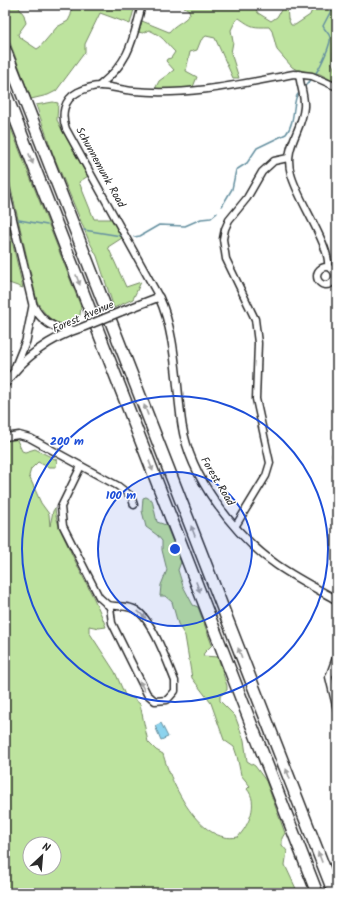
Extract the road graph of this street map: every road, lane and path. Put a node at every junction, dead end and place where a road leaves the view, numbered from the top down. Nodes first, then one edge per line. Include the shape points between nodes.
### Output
1 (142, 5) edge
2 (5, 50) edge
3 (299, 74) junction
4 (100, 85) junction
5 (337, 87) edge
6 (5, 92) edge
7 (288, 158) junction
8 (5, 188) edge
9 (328, 267) dead end
10 (159, 297) junction
11 (33, 305) junction
12 (72, 330) junction
13 (10, 377) junction
14 (5, 384) edge
15 (5, 437) edge
16 (81, 466) junction
17 (134, 505) dead end
18 (235, 527) junction
19 (337, 600) edge
20 (106, 604) junction
21 (337, 655) edge
22 (337, 710) edge
23 (317, 893) edge
24 (334, 893) edge

1 - 4 street via 123,63
24 -> 2 highway
3 - 4 street, Schunnemunk Road via 184,92 136,91
3 - 5 street, Schunnemunk Road via 312,76
3 - 7 street via 305,106
4 - 10 street, Schunnemunk Road via 83,90 69,99 64,111 64,122
6 -> 23 highway
7 - 9 street via 293,181 326,251
7 - 18 street via 274,161 262,172 247,198 229,220 223,239 226,259 255,319 258,343 256,399 270,463 266,476
8 - 11 street
10 - 12 street, Forest Avenue, bridge
10 - 18 street, Forest Road via 169,328 186,444 205,485
11 - 12 street via 36,312 48,323 62,330
11 - 13 street via 26,341
12 - 13 street, Forest Avenue via 37,351
13 - 14 street, Forest Avenue
15 - 16 street via 26,436
16 - 17 street via 123,489 131,496
16 - 20 street via 62,503 61,521 96,592
18 - 19 street, Forest Road via 277,565
20 -> 20 street via 133,608 146,619 176,681 175,691 170,699 155,701 144,690
21 - 22 street via 329,677

